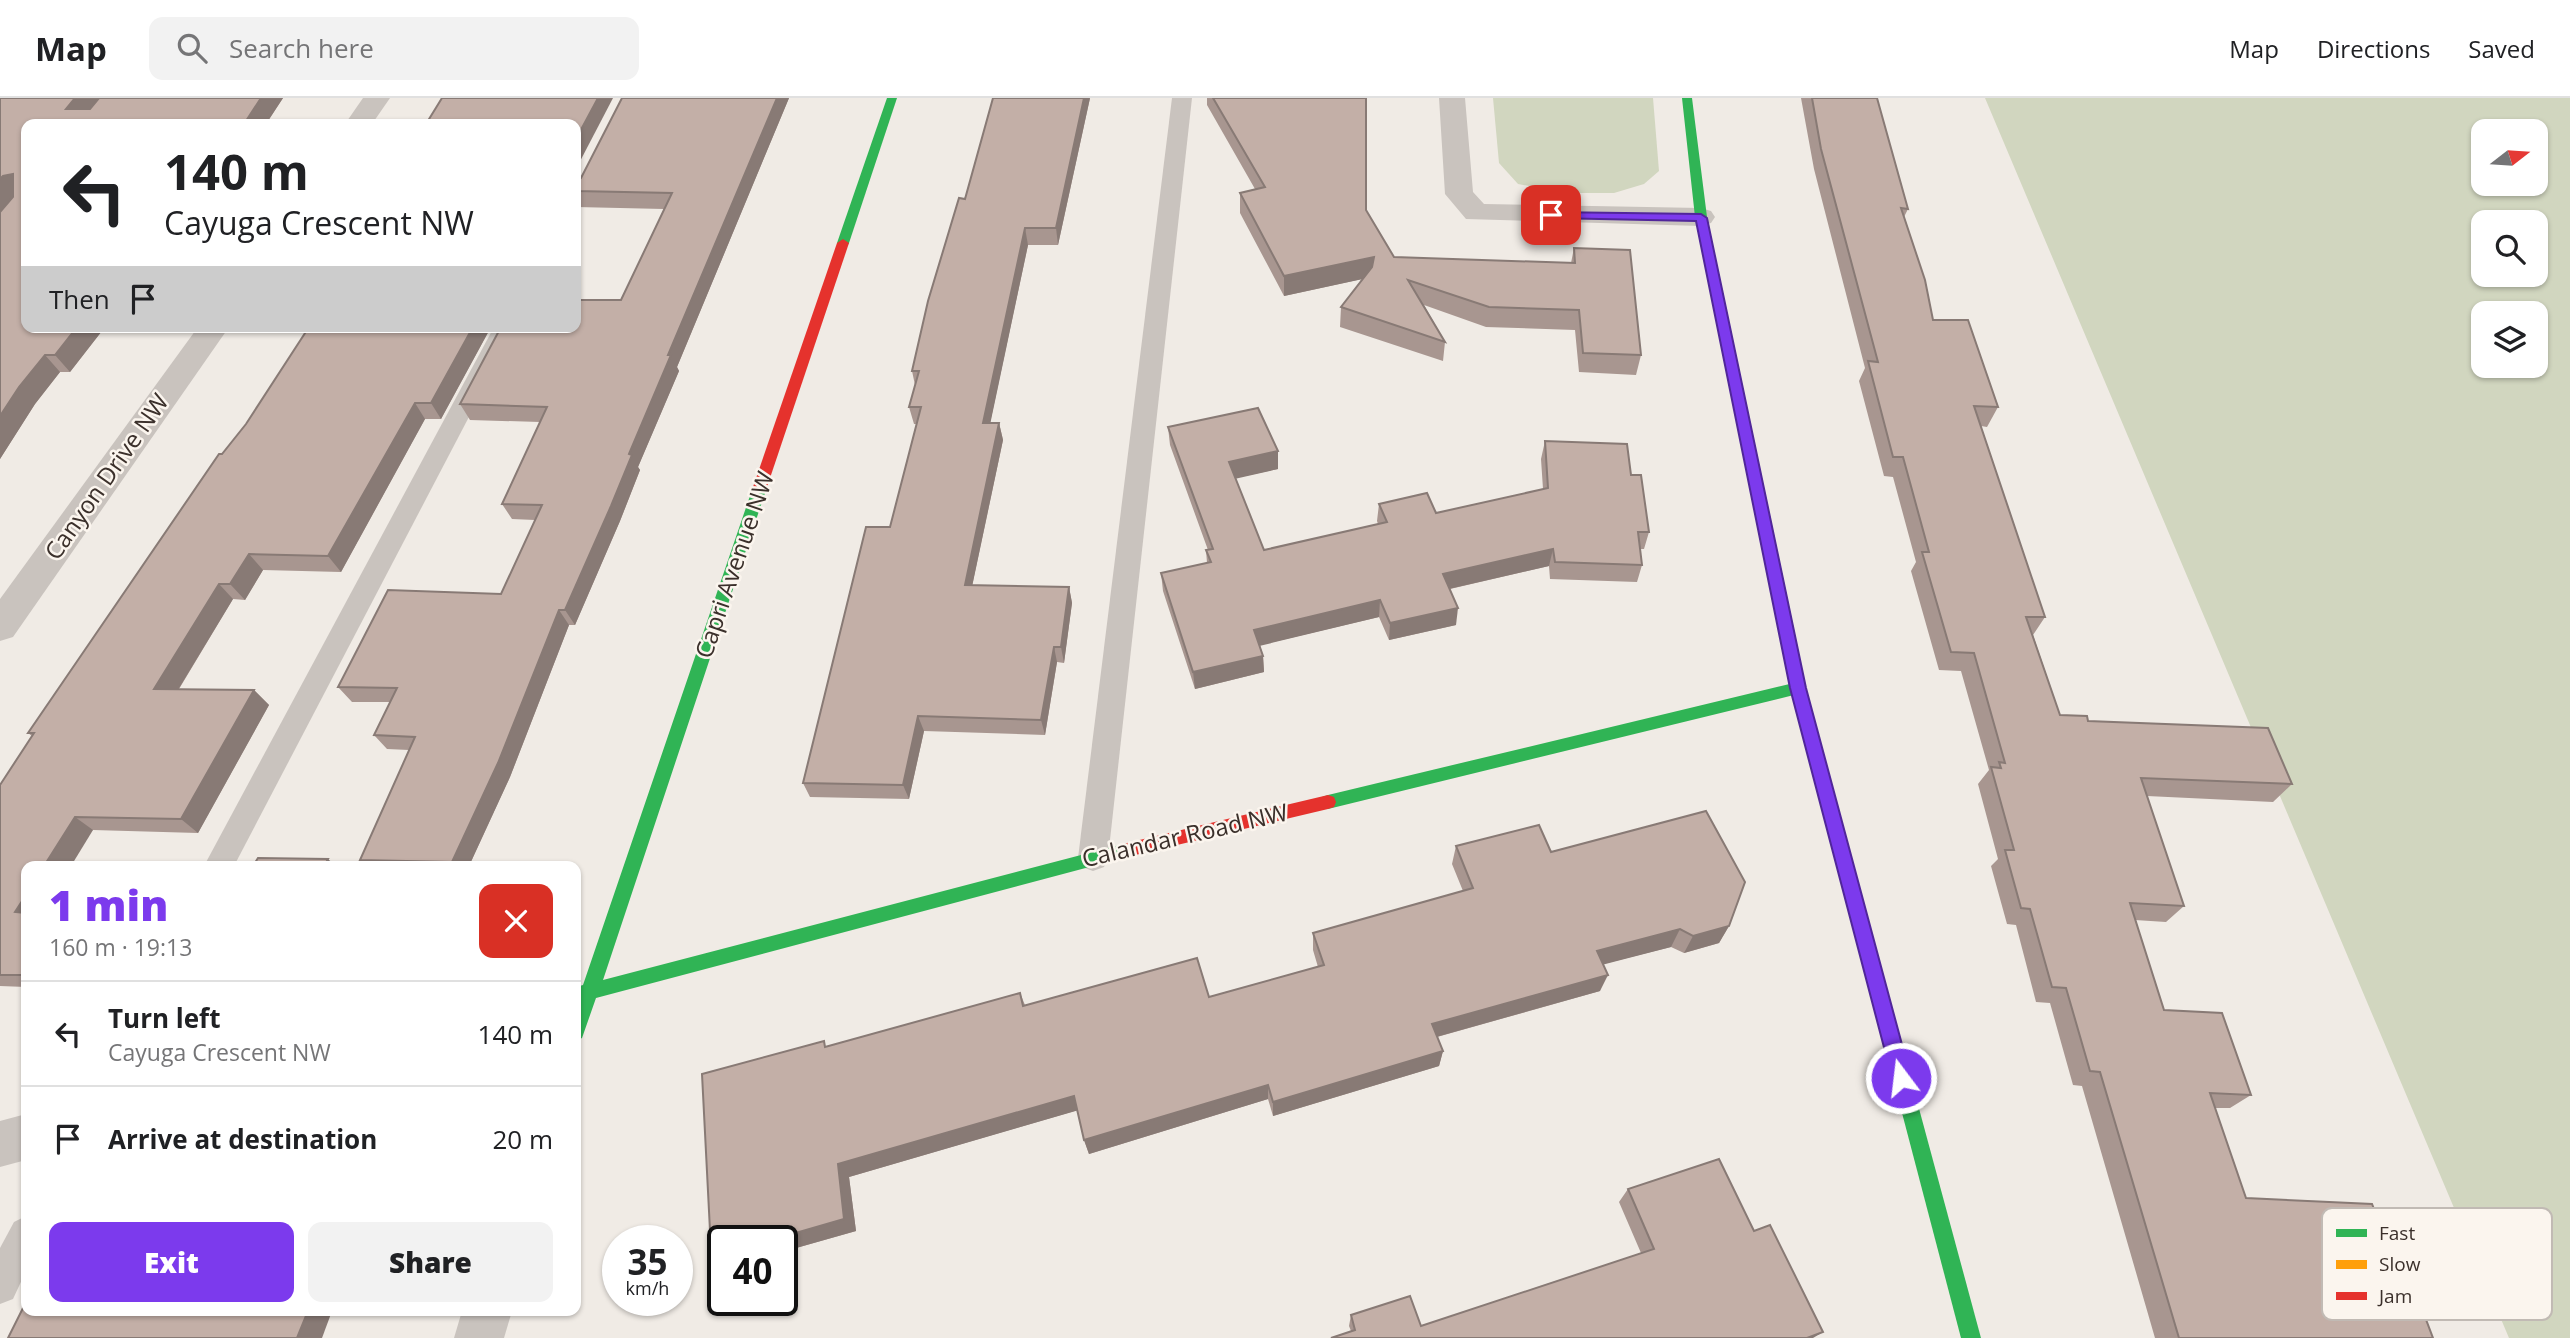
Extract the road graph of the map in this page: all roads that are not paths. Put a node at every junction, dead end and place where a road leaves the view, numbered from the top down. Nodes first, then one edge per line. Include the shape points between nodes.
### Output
1 (377, 98) edge
2 (892, 98) edge
3 (1182, 98) edge
4 (1452, 98) edge
5 (1687, 98) edge
6 (362, 119) edge
7 (1701, 218) junction
8 (210, 333) edge
9 (502, 333) edge
10 (0, 627) edge
11 (1798, 688) junction
12 (1093, 858) junction
13 (222, 861) edge
14 (583, 993) edge
15 (21, 1138) edge
16 (0, 1144) edge
17 (21, 1244) edge
18 (0, 1286) edge
19 (486, 1316) edge
20 (479, 1338) edge
21 (1970, 1338) edge

1 - 6 street
2 - 14 street, Capri Avenue NW
3 - 12 lane
4 - 7 street via 1459,194 1476,214
5 - 7 street
7 - 11 street
8 - 10 street, Canyon Drive NW
9 - 13 lane
11 - 12 street, Calandar Road NW
11 - 21 street
12 - 14 street, Calandar Road NW
15 - 16 street
17 - 18 lane
19 - 20 street

